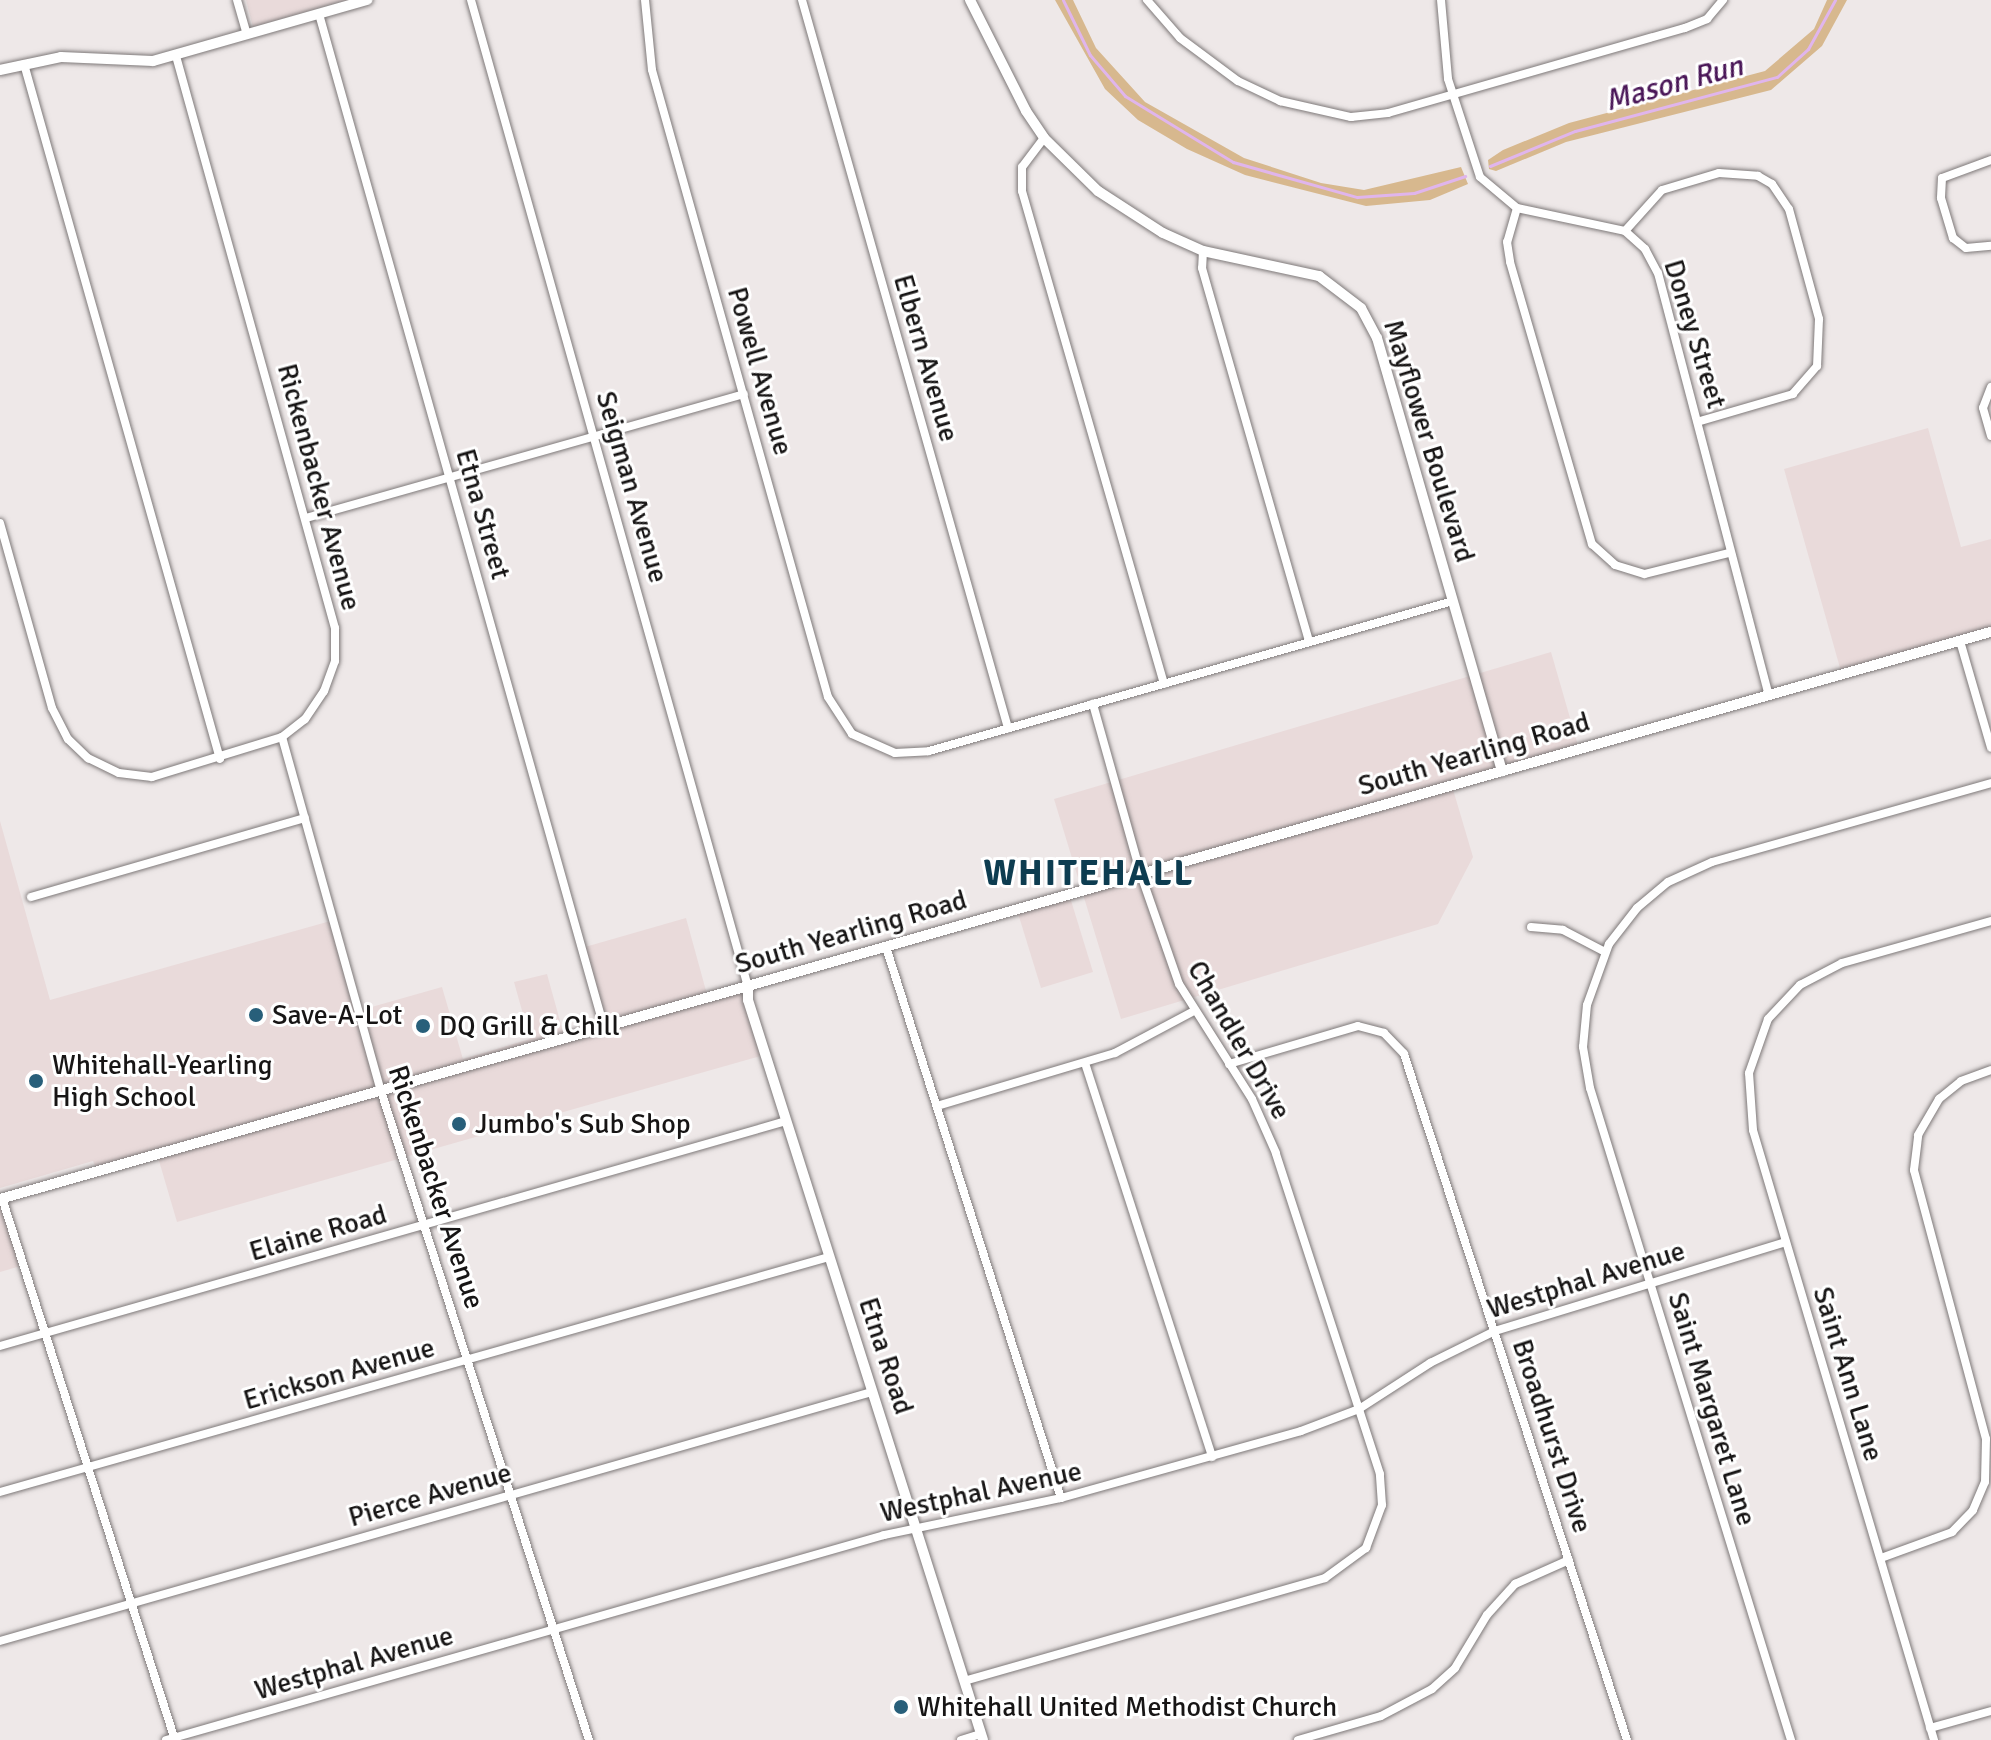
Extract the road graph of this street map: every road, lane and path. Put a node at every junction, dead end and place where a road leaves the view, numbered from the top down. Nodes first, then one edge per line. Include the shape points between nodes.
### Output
1 (237, 0) edge
2 (367, 0) edge
3 (471, 0) edge
4 (645, 0) edge
5 (802, 0) edge
6 (970, 0) edge
7 (1147, 0) edge
8 (1441, 0) edge
9 (1723, 0) edge
10 (319, 14) junction
11 (247, 35) junction
12 (176, 56) junction
13 (24, 64) junction
14 (0, 70) edge
15 (1452, 94) junction
16 (1044, 138) junction
17 (1991, 160) edge
18 (1517, 208) junction
19 (1625, 231) junction
20 (1991, 246) edge
21 (1203, 251) junction
22 (1991, 387) edge
23 (744, 394) junction
24 (1700, 421) junction
25 (595, 436) junction
26 (1991, 436) edge
27 (450, 478) junction
28 (306, 518) junction
29 (0, 523) edge
30 (1729, 553) junction
31 (1453, 601) junction
32 (1991, 632) edge
33 (1960, 641) junction
34 (1309, 642) junction
35 (1164, 684) junction
36 (1769, 695) junction
37 (1093, 704) junction
38 (1008, 728) junction
39 (282, 737) junction
40 (1991, 748) edge
41 (220, 759) junction
42 (1502, 771) junction
43 (1991, 783) edge
44 (305, 818) junction
45 (1141, 875) junction
46 (31, 897) dead end
47 (1991, 921) edge
48 (1531, 927) dead end
49 (886, 947) junction
50 (1605, 952) junction
51 (748, 987) junction
52 (1192, 1012) junction
53 (604, 1027) junction
54 (1085, 1063) junction
55 (1229, 1064) junction
56 (1991, 1070) edge
57 (381, 1091) junction
58 (937, 1106) junction
59 (786, 1121) junction
60 (1, 1199) edge
61 (424, 1225) junction
62 (1786, 1242) junction
63 (829, 1257) junction
64 (1650, 1283) junction
65 (1495, 1331) junction
66 (45, 1333) junction
67 (0, 1346) edge
68 (468, 1360) junction
69 (872, 1392) junction
70 (1359, 1409) junction
71 (1212, 1457) junction
72 (89, 1468) junction
73 (0, 1492) edge
74 (510, 1494) junction
75 (1061, 1498) junction
76 (915, 1527) junction
77 (1881, 1558) junction
78 (1569, 1560) junction
79 (132, 1603) junction
80 (554, 1628) junction
81 (0, 1641) edge
82 (964, 1681) junction
83 (1991, 1711) edge
84 (1930, 1728) junction
85 (982, 1737) edge
86 (172, 1739) edge
87 (589, 1740) edge
88 (961, 1740) edge
89 (1298, 1740) edge
90 (1627, 1740) edge
91 (1791, 1740) edge
92 (1934, 1740) edge

1 - 11 street
2 - 10 street
3 - 25 street, Seigman Avenue
4 - 23 street, Powell Avenue via 652,70
5 - 38 street, Elbern Avenue
6 - 16 street, Mayflower Boulevard via 1007,78
7 - 15 street via 1200,55 1238,81 1290,104 1328,115 1370,117
8 - 15 street
9 - 15 street via 1698,24
10 - 11 street
10 - 27 street, Etna Street
11 - 12 street
12 - 13 street via 128,64 61,57
12 - 28 street, Rickenbacker Avenue
13 - 14 street
13 - 41 street
15 - 18 street via 1480,177
16 - 21 street, Mayflower Boulevard via 1128,213
16 - 35 street via 1022,167 1022,191
17 - 20 street via 1942,178 1941,198 1953,238 1966,248
18 - 19 street
18 - 30 street via 1507,242 1510,262 1592,544 1615,565 1645,574
19 - 24 street, Doney Street via 1645,249 1658,273
19 - 24 street via 1662,190 1719,173 1758,176 1772,184 1789,209 1819,319 1817,366 1793,394
21 - 31 street, Mayflower Boulevard via 1319,276 1361,308 1377,338
21 - 34 street via 1206,283
22 - 26 street via 1983,408
23 - 25 street
23 - 38 street, Powell Avenue via 828,697 841,722 863,741 913,753
24 - 30 street, Doney Street
25 - 27 street
25 - 51 street, Seigman Avenue
27 - 28 street
27 - 53 street, Etna Street
28 - 39 street, Rickenbacker Avenue via 332,613 335,661 317,705
29 - 41 street via 52,708 77,749 103,768 136,777
30 - 36 street, Doney Street
31 - 34 street
31 - 42 street, Mayflower Boulevard
32 - 33 street, South Yearling Road
33 - 36 street, South Yearling Road
33 - 40 street
34 - 35 street
35 - 37 street
36 - 42 street, South Yearling Road
37 - 38 street
37 - 45 street, Chandler Drive
39 - 41 street
39 - 44 street, Rickenbacker Avenue
42 - 45 street, South Yearling Road
43 - 50 street, Saint Margaret Lane via 1689,871 1637,908
44 - 46 street
44 - 57 street, Rickenbacker Avenue
45 - 49 street, South Yearling Road
45 - 52 street, Chandler Drive
47 - 62 street, Saint Ann Lane via 1821,972 1792,992 1768,1019 1749,1073 1749,1101
48 - 50 street via 1563,930
49 - 51 street, South Yearling Road
49 - 58 street
50 - 64 street, Saint Margaret Lane via 1587,1005 1585,1067
51 - 53 street, South Yearling Road
51 - 59 street, Etna Road
52 - 54 street via 1141,1041
52 - 55 street, Chandler Drive
53 - 57 street, South Yearling Road
54 - 58 street
54 - 71 street
55 - 65 street, Broadhurst Drive via 1358,1026 1384,1033 1399,1045
55 - 70 street, Chandler Drive via 1276,1153
56 - 77 street via 1961,1081 1939,1099 1918,1135 1914,1170 1986,1439 1985,1482 1973,1510 1952,1532
57 - 60 street, South Yearling Road
57 - 61 street, Rickenbacker Avenue
58 - 75 street
59 - 61 street, Elaine Road
59 - 63 street, Etna Road
60 - 66 street
61 - 66 street, Elaine Road
61 - 68 street, Rickenbacker Avenue
62 - 64 street, Westphal Avenue
62 - 77 street, Saint Ann Lane
63 - 68 street, Erickson Avenue
63 - 69 street, Etna Road
64 - 65 street, Westphal Avenue
64 - 91 street, Saint Margaret Lane
65 - 70 street, Westphal Avenue via 1430,1363
65 - 78 street, Broadhurst Drive
66 - 67 street, Elaine Road
66 - 72 street
68 - 72 street, Erickson Avenue
68 - 74 street, Rickenbacker Avenue
69 - 74 street, Pierce Avenue
69 - 76 street, Etna Road
70 - 71 street, Westphal Avenue
70 - 82 street, Chandler Drive via 1383,1489 1374,1534 1354,1561 1325,1578
71 - 75 street, Westphal Avenue
72 - 73 street, Erickson Avenue
72 - 79 street
74 - 79 street, Pierce Avenue
74 - 80 street, Rickenbacker Avenue
75 - 76 street, Westphal Avenue
76 - 80 street, Westphal Avenue
76 - 82 street, Etna Road
77 - 84 street, Saint Ann Lane
78 - 89 street via 1515,1584 1487,1615 1455,1668 1432,1689 1381,1716
78 - 90 street, Broadhurst Drive
79 - 81 street, Pierce Avenue
79 - 86 street
80 - 86 street, Westphal Avenue
80 - 87 street, Rickenbacker Avenue
82 - 85 street, Etna Road
83 - 84 street
84 - 92 street, Saint Ann Lane
85 - 88 street

